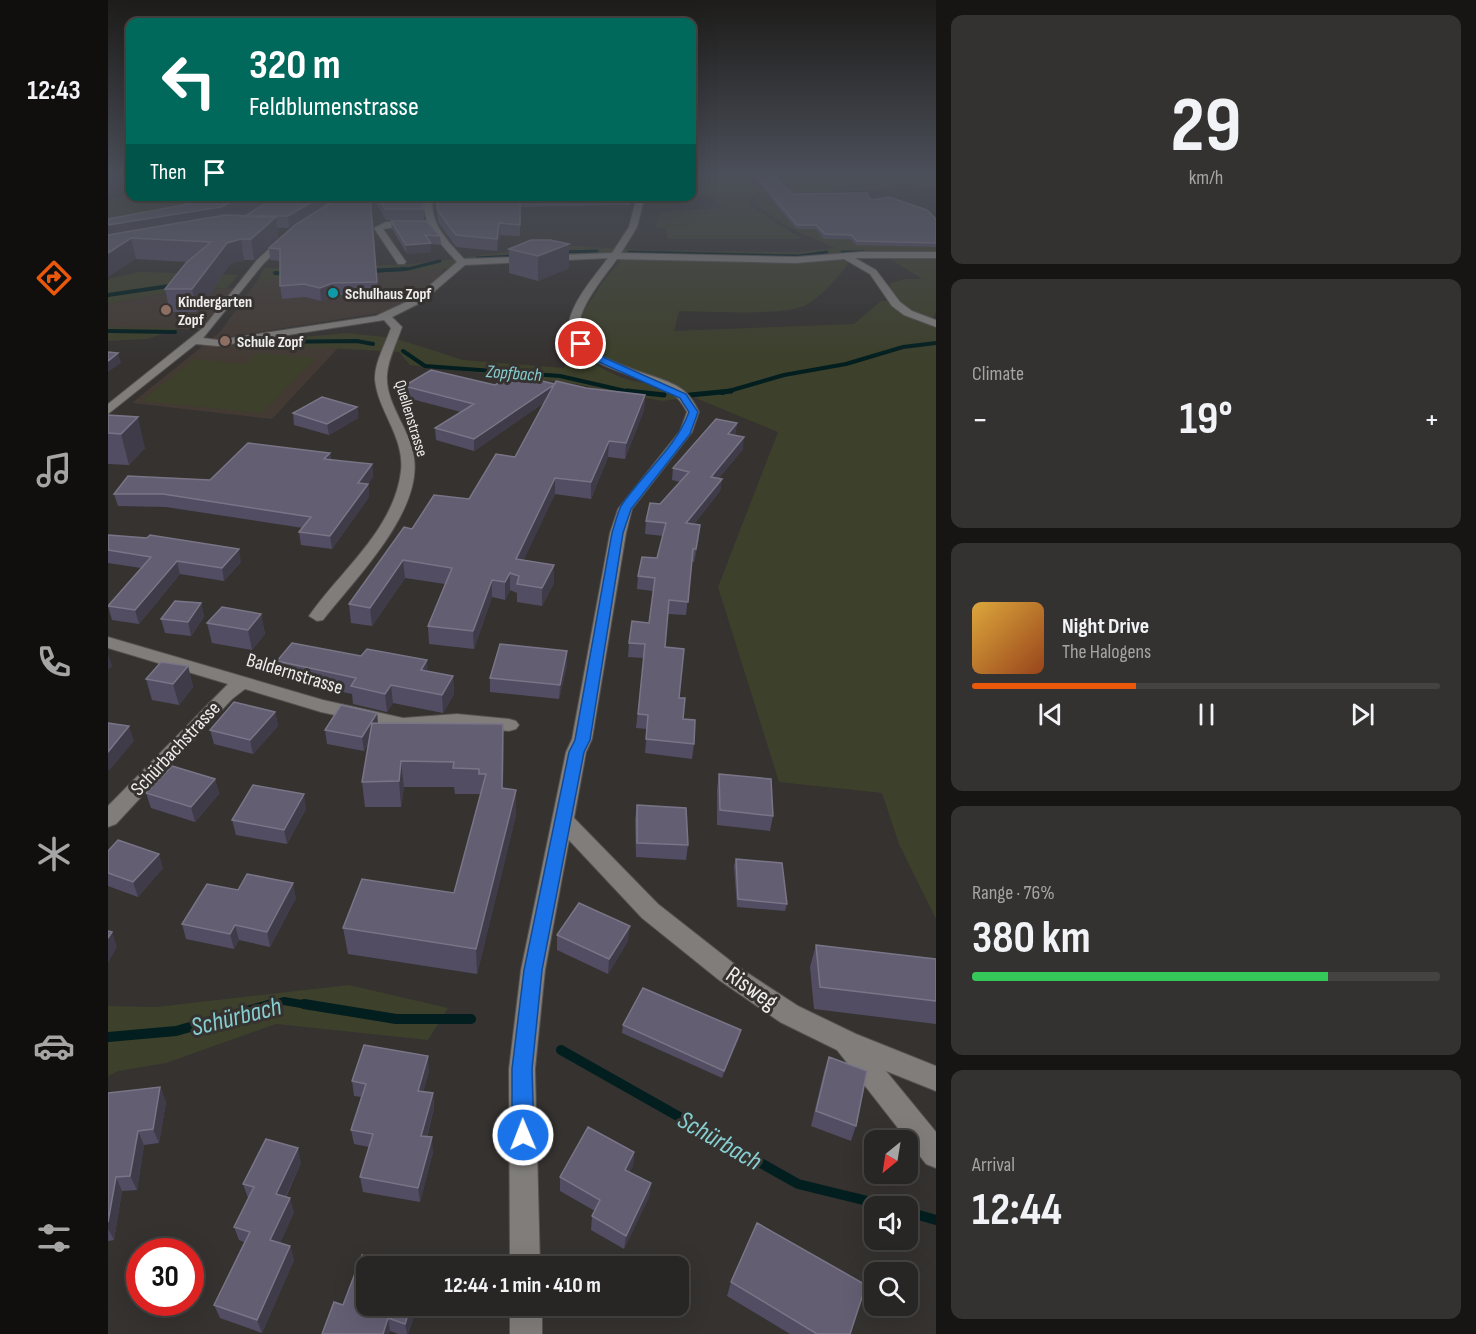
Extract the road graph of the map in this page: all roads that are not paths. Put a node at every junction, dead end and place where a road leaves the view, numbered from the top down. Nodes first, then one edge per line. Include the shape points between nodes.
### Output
1 (287, 237) edge
2 (384, 237) edge
3 (442, 237) edge
4 (626, 237) edge
5 (936, 255) edge
6 (615, 256) junction
7 (843, 256) junction
8 (401, 262) dead end
9 (462, 262) junction
10 (386, 317) junction
11 (936, 324) edge
12 (195, 341) junction
13 (108, 410) edge
14 (317, 616) dead end
15 (108, 642) edge
16 (244, 681) junction
17 (509, 725) dead end
18 (108, 819) edge
19 (564, 821) junction
20 (846, 1042) junction
21 (936, 1078) edge
22 (936, 1154) edge
23 (525, 1256) edge
24 (526, 1316) edge
25 (526, 1334) edge

1 - 12 street via 260,262
2 - 8 street
3 - 9 street
4 - 6 street
5 - 7 street
6 - 7 street via 796,260
6 - 9 street
6 - 19 street via 574,319 574,333 581,344 602,360 683,396 693,412 686,432 625,509
7 - 11 street via 873,272 896,304 908,313
9 - 10 street via 416,305
10 - 12 street via 218,343
10 - 14 street, Quellenstrasse via 397,327 381,377 405,453 405,486 380,533
12 - 13 street
15 - 16 street, Baldernstrasse
16 - 17 street, Baldernstrasse via 321,706 403,724 457,720
16 - 18 street, Schürbachstrasse via 225,695
19 - 20 street, Risweg via 650,911 728,973 789,1014
19 - 23 street via 533,970 522,1069
20 - 21 street
20 - 22 street, Risweg
24 - 25 street

